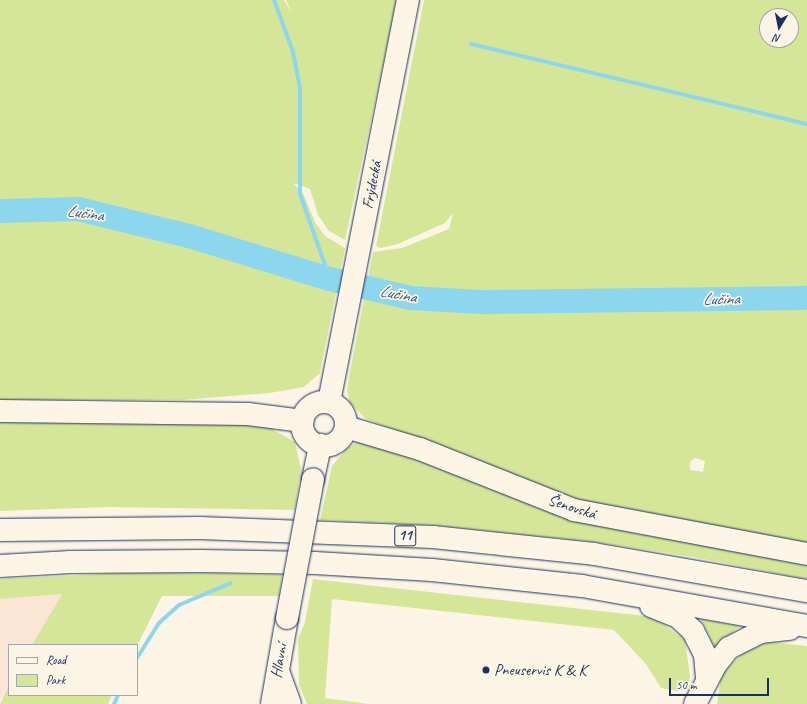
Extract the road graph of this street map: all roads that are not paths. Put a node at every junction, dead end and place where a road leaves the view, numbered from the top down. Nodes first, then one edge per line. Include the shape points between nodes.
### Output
1 (408, 0) edge
2 (329, 402) junction
3 (0, 412) edge
4 (303, 421) junction
5 (346, 428) junction
6 (320, 445) junction
7 (0, 530) edge
8 (807, 554) edge
9 (0, 566) edge
10 (582, 586) junction
11 (807, 591) edge
12 (807, 626) edge
13 (807, 631) edge
14 (278, 671) junction
15 (707, 679) junction
16 (272, 704) edge
17 (290, 704) edge
18 (695, 704) edge

1 - 2 main road, Frýdecká
2 - 4 main road via 313,405 307,410
2 - 5 main road via 342,411
3 - 4 main road via 248,414
4 - 6 main road via 308,438
5 - 6 main road via 337,442
5 - 8 main road, Šenovská via 420,449 574,510
6 - 14 main road, Hlavní, bridge
7 - 11 main road, 11 via 200,528 433,537 594,554
9 - 10 main road, 11 via 71,562 314,563 432,570
10 - 12 main road, 11
10 - 15 main road via 604,598 650,605 678,617 700,642 705,655
13 - 15 main road via 780,629 749,636 726,651
14 - 16 main road, Hlavní
14 - 17 main road
15 - 18 main road

